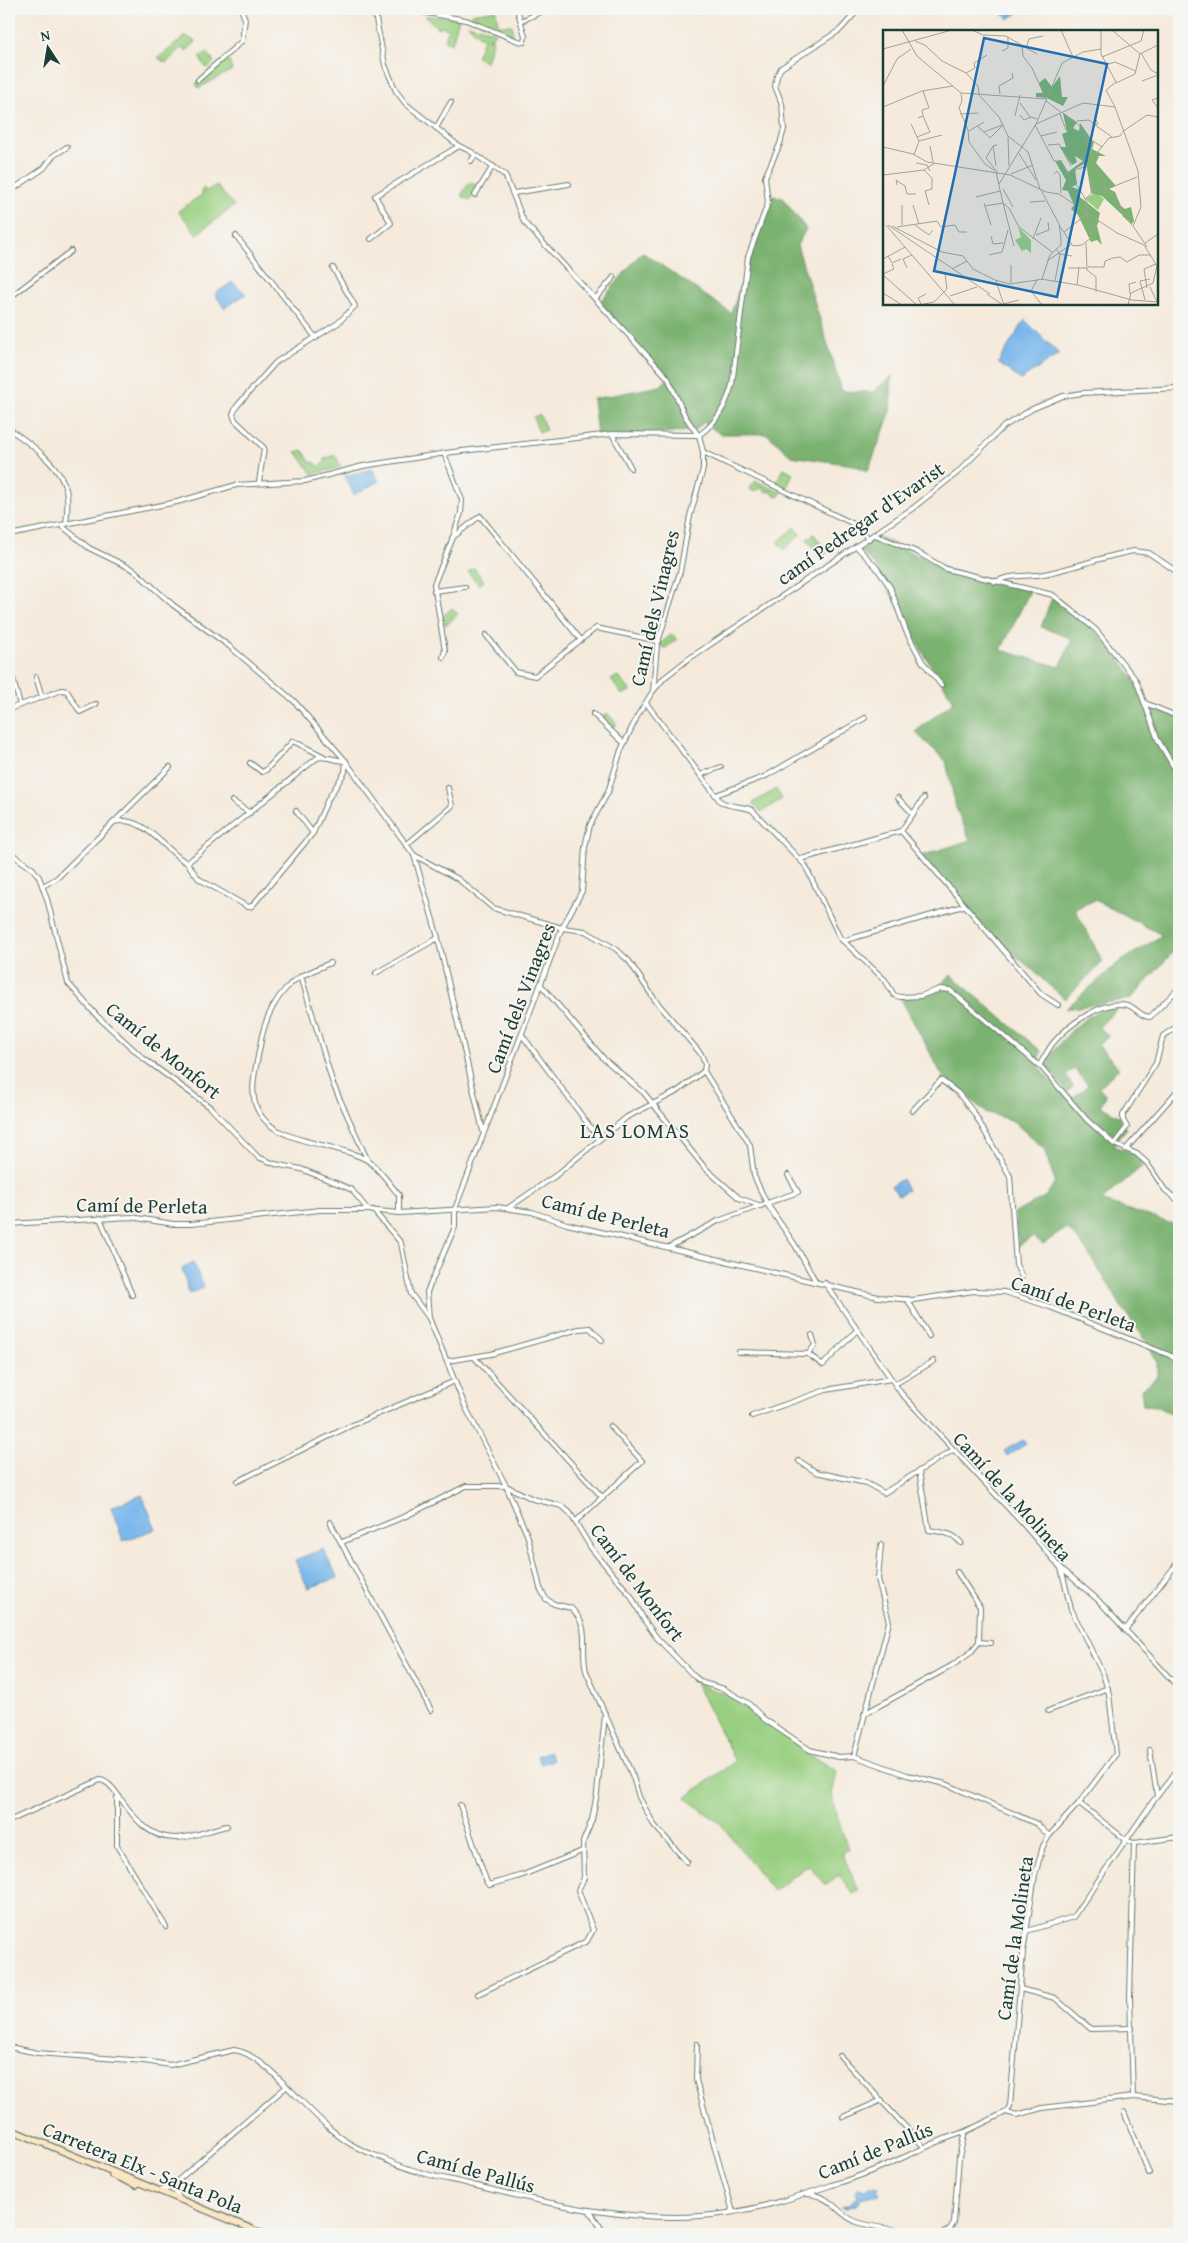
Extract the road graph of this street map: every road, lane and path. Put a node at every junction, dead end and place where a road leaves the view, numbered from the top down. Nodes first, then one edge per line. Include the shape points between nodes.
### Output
1 (241, 9) edge
2 (374, 9) edge
3 (405, 9) edge
4 (517, 9) edge
5 (548, 9) edge
6 (859, 9) edge
7 (410, 10) edge
8 (521, 21) junction
9 (198, 80) dead end
10 (451, 102) dead end
11 (436, 128) junction
12 (459, 146) junction
13 (67, 147) dead end
14 (475, 154) junction
15 (471, 161) dead end
16 (493, 166) junction
17 (569, 184) dead end
18 (9, 192) edge
19 (514, 193) junction
20 (475, 195) dead end
21 (236, 236) dead end
22 (371, 239) dead end
23 (71, 251) dead end
24 (333, 268) dead end
25 (614, 277) dead end
26 (9, 298) edge
27 (595, 299) junction
28 (316, 338) junction
29 (1179, 388) edge
30 (9, 429) edge
31 (612, 434) junction
32 (698, 435) junction
33 (703, 452) junction
34 (444, 453) junction
35 (631, 468) dead end
36 (260, 482) junction
37 (64, 525) junction
38 (875, 534) junction
39 (9, 535) edge
40 (452, 538) junction
41 (869, 539) junction
42 (857, 547) junction
43 (1179, 573) edge
44 (995, 582) junction
45 (465, 587) dead end
46 (434, 591) junction
47 (486, 635) dead end
48 (581, 640) junction
49 (658, 642) junction
50 (444, 657) dead end
51 (13, 661) dead end
52 (36, 677) dead end
53 (941, 685) dead end
54 (653, 691) junction
55 (42, 697) junction
56 (646, 703) junction
57 (1145, 703) junction
58 (96, 704) dead end
59 (20, 705) junction
60 (9, 709) edge
61 (593, 714) dead end
62 (1179, 717) edge
63 (865, 718) dead end
64 (624, 744) junction
65 (323, 756) junction
66 (346, 761) junction
67 (250, 763) dead end
68 (721, 767) dead end
69 (170, 768) dead end
70 (700, 776) junction
71 (1179, 776) edge
72 (448, 788) dead end
73 (716, 795) junction
74 (898, 798) dead end
75 (924, 798) dead end
76 (232, 801) dead end
77 (296, 811) dead end
78 (250, 813) junction
79 (913, 814) junction
80 (114, 822) junction
81 (901, 831) junction
82 (313, 833) junction
83 (406, 845) junction
84 (9, 852) edge
85 (414, 855) junction
86 (800, 860) junction
87 (187, 863) junction
88 (43, 886) junction
89 (963, 906) junction
90 (562, 928) junction
91 (438, 938) junction
92 (843, 941) junction
93 (330, 962) dead end
94 (376, 973) dead end
95 (301, 976) junction
96 (541, 984) junction
97 (1178, 989) dead end
98 (1058, 1005) dead end
99 (1179, 1026) edge
100 (522, 1035) junction
101 (1039, 1066) junction
102 (704, 1071) junction
103 (1179, 1089) edge
104 (653, 1104) junction
105 (912, 1111) dead end
106 (484, 1131) junction
107 (598, 1139) junction
108 (1114, 1144) junction
109 (1126, 1149) junction
110 (367, 1159) junction
111 (788, 1175) dead end
112 (1179, 1201) edge
113 (767, 1204) junction
114 (760, 1206) junction
115 (508, 1208) junction
116 (368, 1210) junction
117 (373, 1210) junction
118 (455, 1210) junction
119 (399, 1214) junction
120 (100, 1218) junction
121 (9, 1224) edge
122 (669, 1247) junction
123 (1022, 1278) dead end
124 (815, 1280) junction
125 (825, 1283) junction
126 (132, 1295) dead end
127 (907, 1299) junction
128 (429, 1318) junction
129 (857, 1330) junction
130 (812, 1335) dead end
131 (928, 1336) dead end
132 (602, 1340) dead end
133 (739, 1352) dead end
134 (808, 1354) junction
135 (474, 1358) junction
136 (1179, 1359) edge
137 (447, 1361) junction
138 (934, 1361) dead end
139 (891, 1379) junction
140 (455, 1380) junction
141 (894, 1384) junction
142 (752, 1416) dead end
143 (610, 1426) dead end
144 (953, 1450) junction
145 (799, 1461) dead end
146 (919, 1471) junction
147 (238, 1481) dead end
148 (506, 1486) junction
149 (603, 1498) junction
150 (330, 1522) dead end
151 (575, 1522) junction
152 (342, 1542) junction
153 (961, 1543) dead end
154 (881, 1545) dead end
155 (1179, 1561) edge
156 (1061, 1568) junction
157 (957, 1572) dead end
158 (1125, 1630) junction
159 (979, 1642) junction
160 (991, 1643) dead end
161 (1108, 1688) junction
162 (1179, 1688) edge
163 (431, 1710) dead end
164 (1048, 1711) dead end
165 (605, 1713) junction
166 (864, 1714) junction
167 (1150, 1750) dead end
168 (854, 1756) junction
169 (1179, 1768) edge
170 (117, 1796) junction
171 (1157, 1796) junction
172 (1079, 1803) junction
173 (460, 1806) dead end
174 (9, 1821) edge
175 (227, 1826) dead end
176 (1049, 1836) junction
177 (1179, 1837) edge
178 (1126, 1840) junction
179 (1134, 1842) junction
180 (582, 1851) junction
181 (687, 1862) dead end
182 (166, 1927) dead end
183 (1027, 1931) junction
184 (1020, 1989) junction
185 (478, 1994) dead end
186 (1132, 2028) junction
187 (697, 2044) dead end
188 (9, 2046) edge
189 (840, 2056) dead end
190 (286, 2087) junction
191 (1133, 2097) junction
192 (882, 2100) junction
193 (1179, 2102) edge
194 (1006, 2112) junction
195 (1124, 2112) dead end
196 (843, 2117) dead end
197 (9, 2129) edge
198 (964, 2132) junction
199 (9, 2133) edge
200 (925, 2148) junction
201 (1149, 2174) dead end
202 (169, 2188) junction
203 (159, 2191) junction
204 (801, 2194) junction
205 (179, 2199) junction
206 (589, 2210) junction
207 (733, 2212) junction
208 (256, 2234) edge
209 (264, 2234) edge
210 (605, 2234) edge
211 (919, 2234) edge
212 (942, 2234) edge

1 - 9 street via 244,20 242,41
2 - 11 street, Camí dels Vinagres via 389,79 406,104
3 - 7 street
4 - 8 street
5 - 8 street
6 - 32 street via 840,30 782,68 777,76 775,86 782,104 784,129 765,177 768,203 748,257 732,385 719,416
7 - 8 street via 466,20 524,42
10 - 11 street
11 - 12 street, Camí dels Vinagres
12 - 14 street, Camí dels Vinagres
12 - 22 street via 376,196 391,223
13 - 18 street
14 - 15 street
14 - 16 street, Camí dels Vinagres
16 - 19 street, Camí dels Vinagres via 505,175
16 - 20 street
17 - 19 street
19 - 27 street, Camí dels Vinagres via 524,222
21 - 28 street
23 - 26 street
24 - 28 street via 355,306
25 - 27 street
27 - 32 street, Camí dels Vinagres via 668,378 684,416
28 - 36 street via 276,362 233,414 235,420 264,448
29 - 38 street, camí Pedregar d'Evarist via 1082,393 1044,403 1003,427 948,481
30 - 37 street via 40,450 66,487
31 - 32 street
31 - 34 street
31 - 35 street
32 - 33 street, Camí dels Vinagres
33 - 41 street via 858,526
33 - 49 street, Camí dels Vinagres via 703,469 680,572
34 - 36 street via 363,466 305,481
34 - 40 street via 462,500
36 - 37 street
37 - 39 street
37 - 66 street via 89,548 134,570 173,606 284,692 309,716
38 - 41 street, camí Pedregar d'Evarist
38 - 44 street via 946,570
40 - 46 street
40 - 48 street via 480,516
41 - 42 street, camí Pedregar d'Evarist
42 - 53 street via 890,587 906,631 922,661
42 - 54 street, camí Pedregar d'Evarist via 687,660
43 - 44 street via 1149,553 1134,551 1046,574 1004,577
44 - 57 street via 1053,595 1096,630 1136,680
45 - 46 street
46 - 50 street
47 - 48 street via 516,672 535,676
48 - 49 street via 596,628
49 - 54 street, Camí dels Vinagres
51 - 59 street via 10,668
52 - 55 street
54 - 56 street, Camí dels Vinagres
55 - 58 street via 68,691 80,712
55 - 59 street
56 - 64 street, Camí dels Vinagres
56 - 70 street
57 - 62 street
57 - 71 street via 1158,740
59 - 60 street
61 - 64 street
63 - 73 street via 766,776
64 - 90 street, Camí dels Vinagres via 608,792 590,824 582,891
65 - 66 street
65 - 67 street via 293,740 266,770 262,772
65 - 78 street via 316,758
66 - 82 street via 345,772 328,799
66 - 83 street
68 - 70 street
69 - 80 street
70 - 73 street
72 - 83 street via 452,806
73 - 86 street via 725,805 752,810
74 - 79 street
75 - 79 street
76 - 78 street
77 - 82 street
78 - 87 street
79 - 81 street
80 - 87 street via 131,821 157,837
80 - 88 street via 57,878
81 - 86 street
81 - 89 street
82 - 87 street via 252,906 199,879
83 - 85 street
84 - 88 street, Camí de Monfort via 33,869
85 - 90 street via 458,879 494,908
85 - 91 street
86 - 92 street via 811,874 836,933
88 - 116 street, Camí de Monfort via 68,983 97,1016 143,1058 210,1107 258,1157 341,1185 357,1195
89 - 92 street
89 - 98 street via 1041,994
90 - 96 street, Camí dels Vinagres
90 - 102 street via 584,931 603,939 629,961 655,1000 695,1044 705,1064
91 - 94 street
91 - 106 street
92 - 101 street via 885,980 894,995 920,996 940,989 950,990
93 - 95 street
95 - 110 street via 333,1084
95 - 110 street via 290,983 278,999 262,1029 254,1102 262,1118 274,1130
96 - 100 street, Camí dels Vinagres
96 - 104 street via 604,1059
97 - 101 street via 1150,1018 1128,1005 1108,1004 1098,1008 1054,1042
99 - 108 street via 1161,1040 1156,1064 1123,1115 1127,1128
100 - 106 street, Camí dels Vinagres
100 - 107 street
101 - 108 street via 1087,1120
102 - 104 street via 678,1091
102 - 113 street via 750,1145 754,1176
103 - 109 street
104 - 107 street via 627,1117
104 - 114 street via 705,1168 740,1198
105 - 123 street via 941,1080 958,1093 974,1113 1010,1176 1016,1265
106 - 118 street, Camí dels Vinagres
107 - 115 street via 555,1176
108 - 109 street
109 - 112 street via 1147,1163 1165,1190
110 - 119 street via 399,1195
111 - 113 street via 798,1192
113 - 114 street
113 - 124 street
114 - 122 street via 718,1221
115 - 118 street, Camí de Perleta
115 - 122 street, Camí de Perleta
116 - 117 street, Camí de Perleta
116 - 120 street, Camí de Perleta via 320,1210 191,1224 131,1217
117 - 119 street, Camí de Perleta
117 - 128 street via 401,1243 411,1294
118 - 119 street, Camí de Perleta
118 - 128 street, Camí dels Vinagres via 455,1227 428,1292
120 - 121 street, Camí de Perleta
120 - 126 street
122 - 124 street, Camí de Perleta
124 - 125 street, Camí de Perleta
125 - 127 street, Camí de Perleta via 878,1296
125 - 129 street, Camí de la Molineta
127 - 131 street
127 - 136 street, Camí de Perleta via 974,1291 1005,1292
128 - 137 street
129 - 134 street via 823,1365
129 - 139 street, Camí de la Molineta
130 - 134 street via 815,1345
132 - 135 street via 586,1328
133 - 134 street
135 - 137 street
135 - 149 street
137 - 140 street
138 - 141 street
139 - 141 street, Camí de la Molineta
139 - 142 street via 826,1390
140 - 147 street via 350,1426
140 - 148 street
141 - 144 street, Camí de la Molineta
143 - 149 street via 642,1461
144 - 146 street
144 - 156 street, Camí de la Molineta
145 - 146 street via 816,1472 866,1483 884,1493
146 - 153 street via 929,1530 957,1537
148 - 151 street, Camí de Monfort via 533,1499 562,1506
148 - 152 street via 466,1486 406,1516
148 - 165 street via 528,1537 540,1588 546,1599 571,1608 582,1624 585,1632 584,1662
149 - 151 street
150 - 152 street
151 - 168 street, Camí de Monfort via 591,1548 631,1596 657,1638 695,1677 748,1703 764,1719 810,1750 839,1757
152 - 163 street
154 - 166 street via 878,1579 889,1622
155 - 158 street
156 - 158 street via 1098,1600
156 - 161 street, Camí de la Molineta via 1074,1617
157 - 159 street via 980,1607
158 - 162 street
159 - 160 street
159 - 166 street via 953,1666
161 - 164 street
161 - 172 street, Camí de la Molineta via 1116,1754
165 - 180 street via 597,1793
165 - 181 street via 654,1825
166 - 168 street
167 - 171 street
168 - 176 street, Camí de Monfort via 969,1793 1037,1824
169 - 171 street
170 - 174 street via 108,1784 100,1780
170 - 175 street via 140,1825 163,1837 186,1837
170 - 182 street via 117,1846
171 - 178 street
172 - 176 street, Camí de la Molineta
172 - 178 street
173 - 180 street via 490,1885
176 - 183 street, Camí de la Molineta via 1035,1874
177 - 179 street
178 - 179 street
178 - 183 street via 1073,1917
179 - 186 street
180 - 185 street via 584,1878 578,1890 592,1930 587,1941
183 - 184 street, Camí de la Molineta
184 - 186 street via 1055,1998 1091,2029
184 - 194 street, Camí de la Molineta via 1010,2106
186 - 191 street
187 - 207 street via 696,2080
188 - 190 street, Camí de Pallús via 38,2053 144,2060 170,2065 241,2050
189 - 192 street
190 - 202 street
190 - 206 street, Camí de Pallús via 328,2128 357,2148 422,2173 527,2200
191 - 193 street
191 - 194 street via 1042,2108 1017,2115
192 - 196 street
192 - 200 street
194 - 198 street
195 - 201 street
197 - 203 main road, Carretera Elx - Santa Pola
198 - 200 street, Camí de Pallús
198 - 212 street via 954,2222
199 - 208 main road, Carretera Elx - Santa Pola
200 - 204 street, Camí de Pallús via 885,2166
202 - 203 street
202 - 205 street
203 - 205 main road, Carretera Elx - Santa Pola
204 - 207 street, Camí de Pallús
204 - 211 street via 815,2194 825,2199 854,2221
205 - 209 main road, Carretera Elx - Santa Pola
206 - 207 street, Camí de Pallús via 656,2216
206 - 210 street

